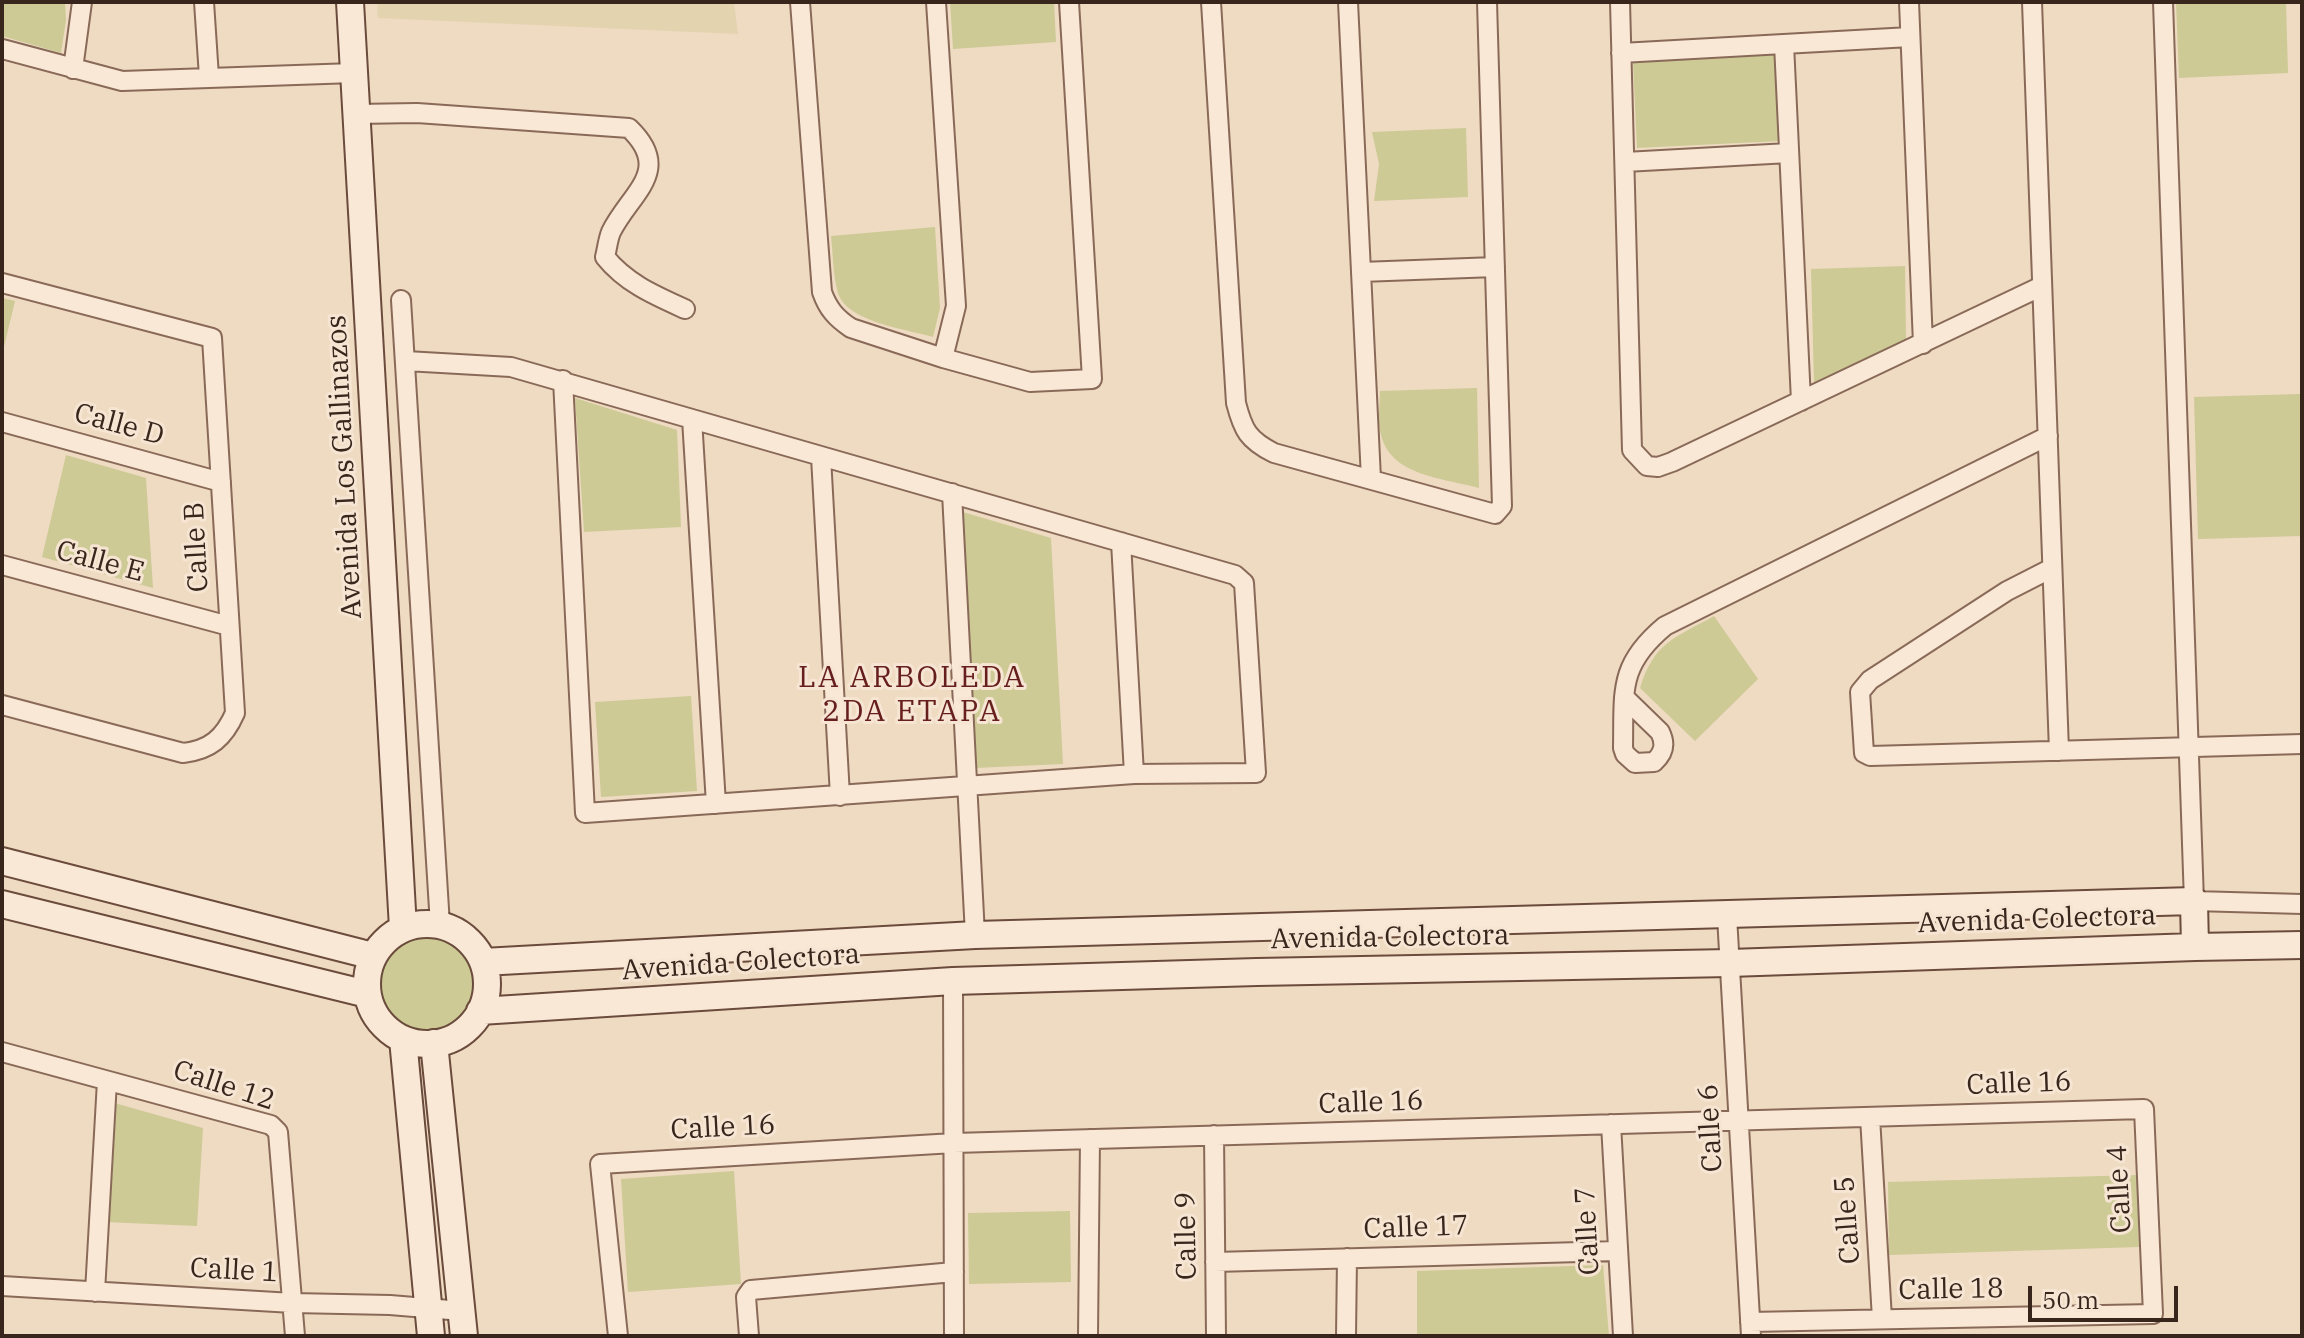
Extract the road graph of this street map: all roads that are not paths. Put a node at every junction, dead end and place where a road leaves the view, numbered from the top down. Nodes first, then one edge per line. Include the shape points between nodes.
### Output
1 (82, 2) edge
2 (204, 2) edge
3 (350, 2) edge
4 (800, 2) edge
5 (936, 2) edge
6 (1069, 2) edge
7 (1211, 2) edge
8 (1348, 2) edge
9 (1487, 2) edge
10 (1620, 2) edge
11 (1909, 2) edge
12 (2032, 2) edge
13 (2163, 2) edge
14 (1910, 37) junction
15 (1784, 44) junction
16 (2, 49) edge
17 (1621, 53) junction
18 (73, 69) junction
19 (354, 73) junction
20 (209, 77) junction
21 (356, 114) junction
22 (1789, 153) junction
23 (1625, 162) junction
24 (1495, 267) junction
25 (1361, 272) junction
26 (2, 283) edge
27 (2042, 286) junction
28 (401, 300) dead end
29 (685, 309) dead end
30 (1923, 344) junction
31 (943, 358) junction
32 (406, 361) junction
33 (563, 380) junction
34 (1801, 401) junction
35 (692, 419) junction
36 (2, 422) edge
37 (2048, 436) junction
38 (821, 457) junction
39 (1371, 479) junction
40 (221, 482) junction
41 (952, 493) junction
42 (1121, 542) junction
43 (2, 565) edge
44 (2052, 568) junction
45 (229, 626) junction
46 (1624, 697) dead end
47 (2, 705) edge
48 (2302, 744) edge
49 (2189, 747) junction
50 (2059, 751) junction
51 (1134, 774) junction
52 (967, 787) junction
53 (840, 796) junction
54 (716, 804) junction
55 (2, 861) edge
56 (2194, 901) junction
57 (2, 904) edge
58 (2302, 904) edge
59 (1727, 916) junction
60 (440, 925) junction
61 (403, 928) junction
62 (975, 935) junction
63 (2302, 945) edge
64 (2195, 947) junction
65 (373, 956) junction
66 (483, 962) junction
67 (1730, 963) junction
68 (953, 981) junction
69 (367, 994) junction
70 (480, 1011) junction
71 (403, 1039) junction
72 (434, 1043) junction
73 (2, 1052) edge
74 (107, 1081) junction
75 (2144, 1109) joint
76 (1870, 1117) junction
77 (1739, 1120) junction
78 (1611, 1124) junction
79 (1214, 1135) junction
80 (1090, 1139) junction
81 (954, 1143) junction
82 (1617, 1251) junction
83 (1347, 1258) junction
84 (1215, 1262) junction
85 (954, 1272) junction
86 (2, 1286) edge
87 (95, 1292) junction
88 (293, 1303) junction
89 (2153, 1314) joint
90 (1882, 1319) junction
91 (430, 1323) edge
92 (463, 1324) edge
93 (1750, 1329) edge
94 (295, 1336) edge
95 (618, 1336) edge
96 (749, 1336) edge
97 (954, 1336) edge
98 (1088, 1336) edge
99 (1216, 1336) edge
100 (1346, 1336) edge
101 (1623, 1336) edge

1 - 18 street
2 - 20 street
3 - 19 street, Avenida Los Gallinazos
4 - 31 street via 822,292 837,319 851,328
5 - 31 street via 956,306
6 - 31 street via 1092,379 1030,382
7 - 39 street via 1236,403 1242,424 1255,443 1274,453
8 - 25 street
9 - 24 street
10 - 17 street
11 - 14 street
12 - 27 street
13 - 49 street
14 - 15 street
14 - 30 street
15 - 17 street
15 - 22 street
16 - 18 street
17 - 23 street
18 - 20 street via 122,81
19 - 20 street
19 - 21 street, Avenida Los Gallinazos
21 - 29 street via 417,113 629,128 645,144 648,169 635,200 611,232 605,257 620,275
21 - 61 street, Avenida Los Gallinazos
22 - 23 street
22 - 34 street
23 - 34 street via 1632,450 1647,466 1658,467
24 - 25 street
24 - 39 street via 1502,506 1495,514 1485,513
25 - 39 street
26 - 40 street, Calle B via 212,338
27 - 30 street
27 - 37 street
28 - 32 street
30 - 34 street
32 - 33 street via 511,367
32 - 60 street
33 - 35 street
33 - 54 street via 585,813
35 - 38 street
35 - 54 street
36 - 40 street, Calle D
37 - 44 street
37 - 46 street via 1665,626 1634,657
38 - 41 street
38 - 53 street
40 - 45 street, Calle B
41 - 42 street
41 - 52 street
42 - 51 street
42 - 51 street via 1235,575 1244,583 1256,773
43 - 45 street, Calle E
44 - 50 street
44 - 50 street via 1870,680 1860,692 1862,746 1870,756
45 - 47 street, Calle B via 235,713 216,743 199,751 183,753
48 - 49 street
49 - 50 street
49 - 56 street
51 - 52 street
52 - 53 street
52 - 62 street
53 - 54 street
55 - 65 street
56 - 58 street, Avenida Colectora
56 - 59 street, Avenida Colectora
56 - 64 street
57 - 69 street
59 - 62 street, Avenida Colectora
59 - 67 street, Calle 6
60 - 61 street
60 - 66 street via 458,932
61 - 65 street
62 - 66 street, Avenida Colectora
63 - 64 street, Avenida Colectora
64 - 67 street, Avenida Colectora
65 - 69 street
66 - 70 street via 487,982
67 - 68 street, Avenida Colectora
67 - 77 street, Calle 6
68 - 70 street, Avenida Colectora
68 - 81 street
69 - 71 street via 374,1013
70 - 72 street via 461,1033
71 - 72 street
71 - 91 street
72 - 92 street
73 - 74 street, Calle 12
74 - 87 street
74 - 88 street, Calle 12 via 271,1125 278,1132
75 - 76 street, Calle 16
75 - 89 street, Calle 4
76 - 77 street, Calle 16
76 - 90 street, Calle 5
77 - 78 street, Calle 16
77 - 93 street, Calle 6
78 - 79 street, Calle 16
78 - 82 street, Calle 7
79 - 80 street, Calle 16
79 - 84 street, Calle 9
80 - 81 street, Calle 16
80 - 98 street
81 - 85 street
81 - 95 street, Calle 16 via 600,1164
82 - 83 street, Calle 17
82 - 101 street, Calle 7
83 - 84 street, Calle 17
83 - 100 street
84 - 99 street, Calle 9
85 - 96 street via 751,1290 746,1297
85 - 97 street
86 - 87 street, Calle 1
87 - 88 street, Calle 1
88 - 91 street, Calle 1 via 390,1305
88 - 94 street, Calle 12
89 - 90 street, Calle 18
90 - 93 street, Calle 18
91 - 92 street, Calle 1

